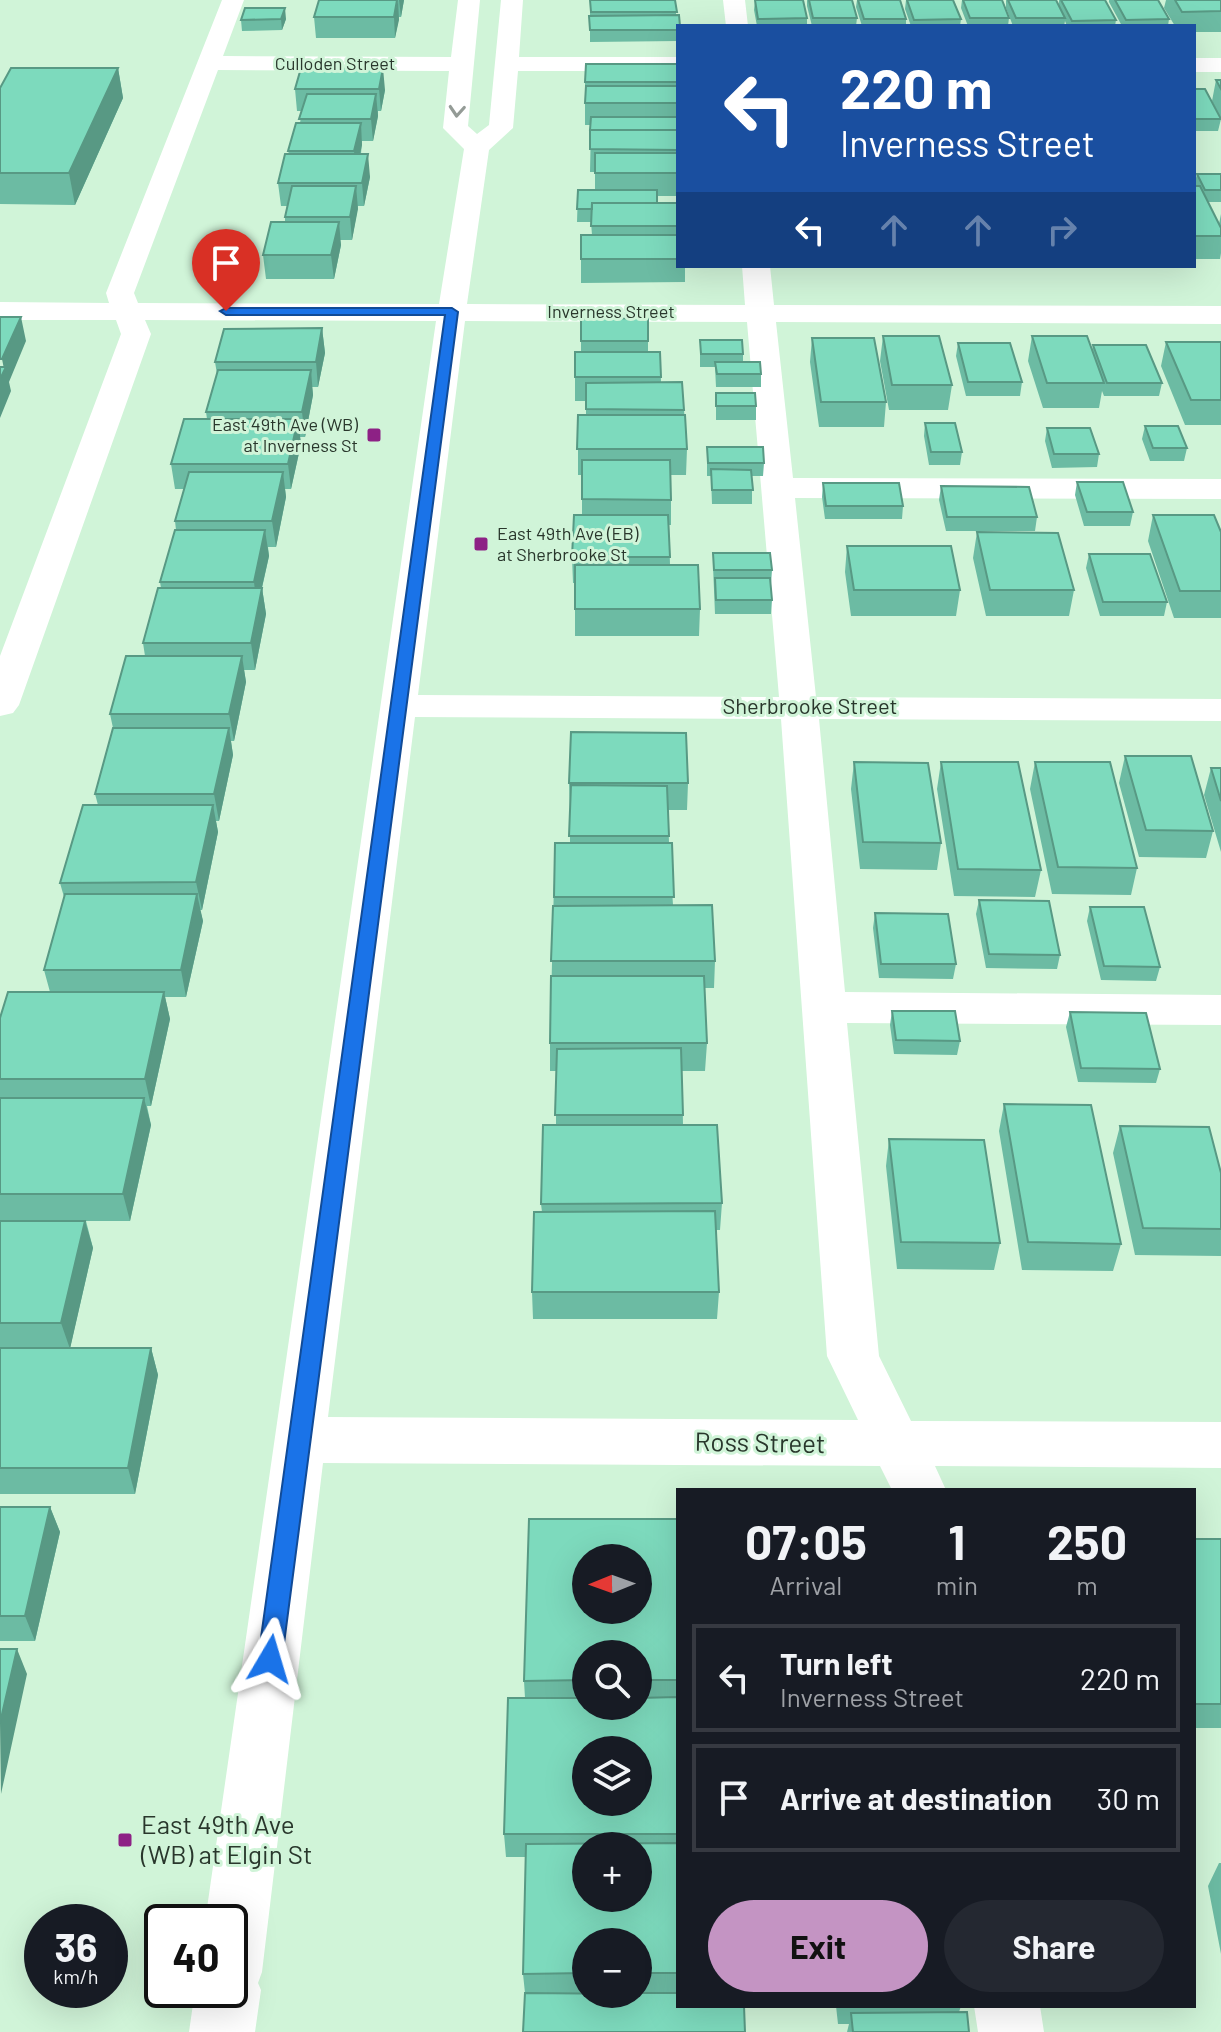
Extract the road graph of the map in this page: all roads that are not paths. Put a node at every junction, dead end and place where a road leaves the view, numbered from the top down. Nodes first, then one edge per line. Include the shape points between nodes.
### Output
1 (233, 0) edge
2 (469, 0) edge
3 (512, 0) edge
4 (734, 0) edge
5 (737, 24) edge
6 (210, 63) junction
7 (460, 64) junction
8 (506, 64) junction
9 (676, 64) edge
10 (1196, 65) edge
11 (1221, 65) edge
12 (477, 147) junction
13 (756, 268) edge
14 (0, 311) edge
15 (127, 311) junction
16 (452, 312) junction
17 (759, 313) junction
18 (1221, 315) edge
19 (776, 488) junction
20 (1221, 489) edge
21 (0, 705) edge
22 (399, 706) junction
23 (797, 706) junction
24 (1221, 710) edge
25 (824, 1007) junction
26 (1221, 1010) edge
27 (299, 1440) junction
28 (1221, 1445) edge
29 (908, 1467) edge
30 (239, 1904) edge
31 (225, 2008) edge
32 (1007, 2008) edge
33 (222, 2032) edge
34 (1011, 2032) edge

1 - 6 street
2 - 7 street
3 - 8 street
4 - 5 street
6 - 7 street, Culloden Street
6 - 15 street via 120,293
7 -> 12 street via 455,128
8 - 9 street
8 - 12 street via 501,128
10 - 11 street
12 - 16 street
13 - 17 street
14 - 15 street, Inverness Street
15 - 16 street, Inverness Street
15 - 21 street via 136,334
16 - 17 street, Inverness Street
16 - 22 street
17 - 18 street, Inverness Street
17 - 19 street
19 - 20 street
19 - 23 street
22 - 23 street, Sherbrooke Street
22 - 27 street
23 - 24 street, Sherbrooke Street
23 - 25 street
25 - 26 street
25 - 29 street via 853,1356
27 - 29 street, Ross Street
27 - 30 street
28 - 29 street, Ross Street
31 - 33 street
32 - 34 street

